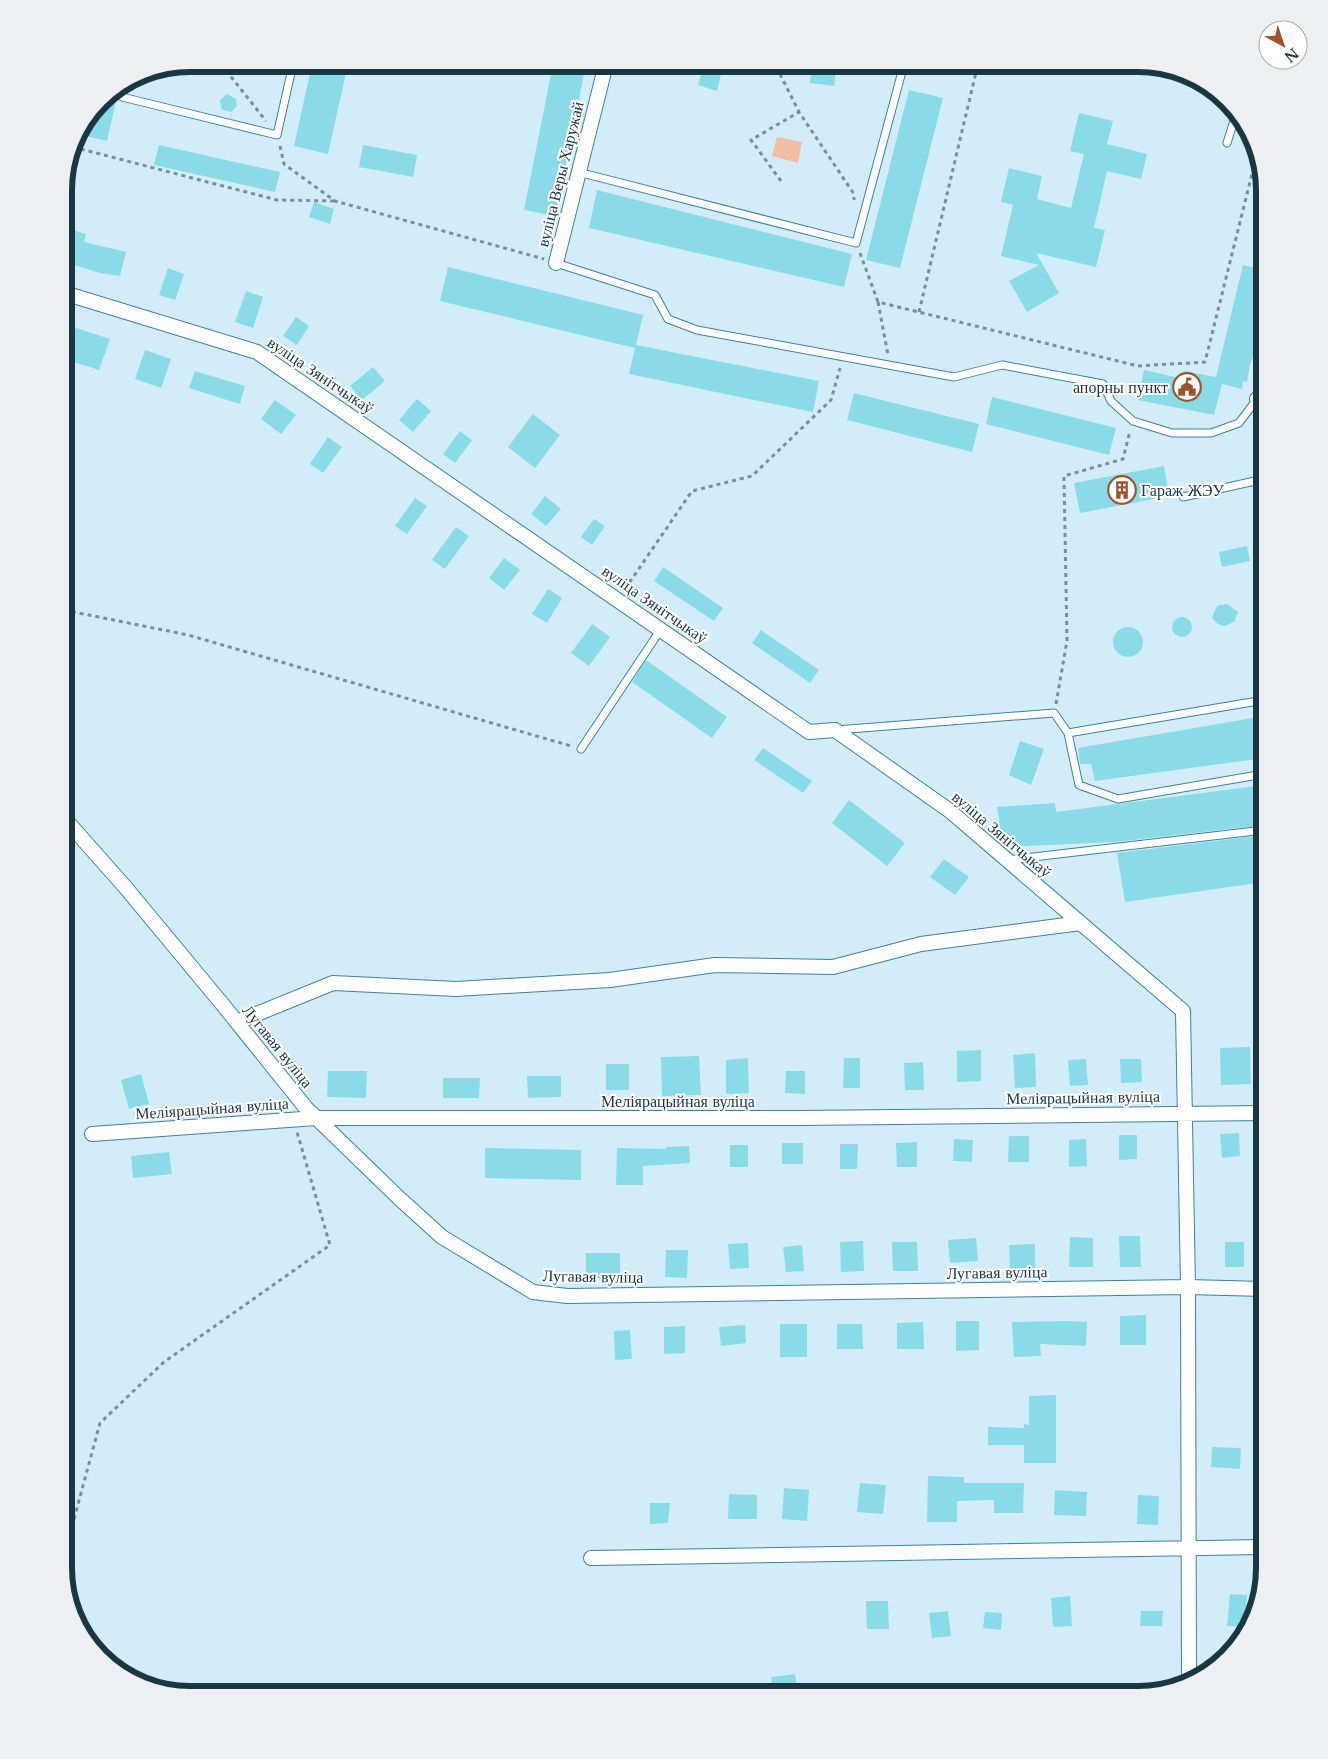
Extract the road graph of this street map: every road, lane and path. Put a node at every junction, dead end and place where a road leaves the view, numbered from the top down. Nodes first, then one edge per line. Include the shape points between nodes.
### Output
1 (227, 72) edge
2 (291, 72) edge
3 (604, 72) edge
4 (779, 73) edge
5 (902, 73) edge
6 (976, 73) edge
7 (123, 94) edge
8 (799, 112) junction
9 (1234, 122) edge
10 (277, 135) junction
11 (1227, 143) dead end
12 (81, 149) edge
13 (1253, 170) edge
14 (578, 172) junction
15 (781, 181) dead end
16 (334, 201) junction
17 (854, 204) dead end
18 (856, 242) junction
19 (556, 263) junction
20 (73, 296) edge
21 (878, 302) junction
22 (918, 312) junction
23 (844, 357) junction
24 (890, 365) junction
25 (1256, 405) edge
26 (1133, 421) junction
27 (1256, 481) edge
28 (1183, 497) dead end
29 (617, 600) junction
30 (73, 612) edge
31 (661, 630) junction
32 (1256, 701) edge
33 (1054, 713) junction
34 (835, 730) junction
35 (1068, 733) junction
36 (581, 749) joint
37 (1256, 775) edge
38 (73, 828) edge
39 (1256, 831) edge
40 (1007, 860) junction
41 (1081, 923) junction
42 (238, 1022) junction
43 (1185, 1112) junction
44 (1256, 1113) edge
45 (316, 1118) junction
46 (294, 1120) junction
47 (92, 1134) dead end
48 (1188, 1287) junction
49 (1256, 1289) edge
50 (74, 1519) dead end
51 (1256, 1547) edge
52 (1190, 1549) junction
53 (591, 1558) dead end
54 (1190, 1674) edge

1 - 10 path
2 - 10 lane
3 - 14 street, вуліца Веры Харужай
4 - 8 path
5 - 18 lane
6 - 22 path
7 - 10 lane via 122,97
8 - 15 path via 751,140
8 - 17 path via 854,194
9 - 11 lane
10 - 16 path via 284,164
12 - 16 path via 276,200
13 - 22 path via 1205,362 1138,366
14 - 18 lane
14 - 19 street, вуліца Веры Харужай
16 - 19 path
18 - 21 path
19 - 23 lane via 655,295 668,319 697,330
20 - 29 street, вуліца Зянітчыкаў via 257,352
21 - 22 path
21 - 24 path
23 - 24 lane
23 - 29 path via 831,400 752,476 692,491
24 - 26 lane via 954,377 1002,365 1103,384 1111,401
25 - 26 lane via 1239,423 1211,433 1172,433
26 - 33 path via 1124,459 1064,476 1067,641
27 - 28 lane
29 - 31 street, вуліца Зянітчыкаў
30 - 36 path via 188,635
31 - 34 street, вуліца Зянітчыкаў via 809,732
31 - 36 lane
32 - 35 lane
33 - 34 lane
33 - 35 lane
34 - 40 street, вуліца Зянітчыкаў via 950,812
35 - 37 lane via 1079,785 1118,799
38 - 42 street, Лугавая вуліца
39 - 40 lane
40 - 41 street, вуліца Зянітчыкаў
41 - 42 street via 921,944 834,967 716,965 610,980 456,988 333,983
41 - 43 street, вуліца Зянітчыкаў via 1183,1011
42 - 45 street, Лугавая вуліца
43 - 44 street, Меліярацыйная вуліца
43 - 45 street, Меліярацыйная вуліца via 799,1118
43 - 48 street
45 - 46 street, Меліярацыйная вуліца
45 - 48 street, Лугавая вуліца via 442,1237 533,1292 567,1296
46 - 47 street, Меліярацыйная вуліца
46 - 50 path via 330,1245 164,1362 100,1423
48 - 49 street, Лугавая вуліца
48 - 52 street
51 - 52 street
52 - 53 street
52 - 54 street

